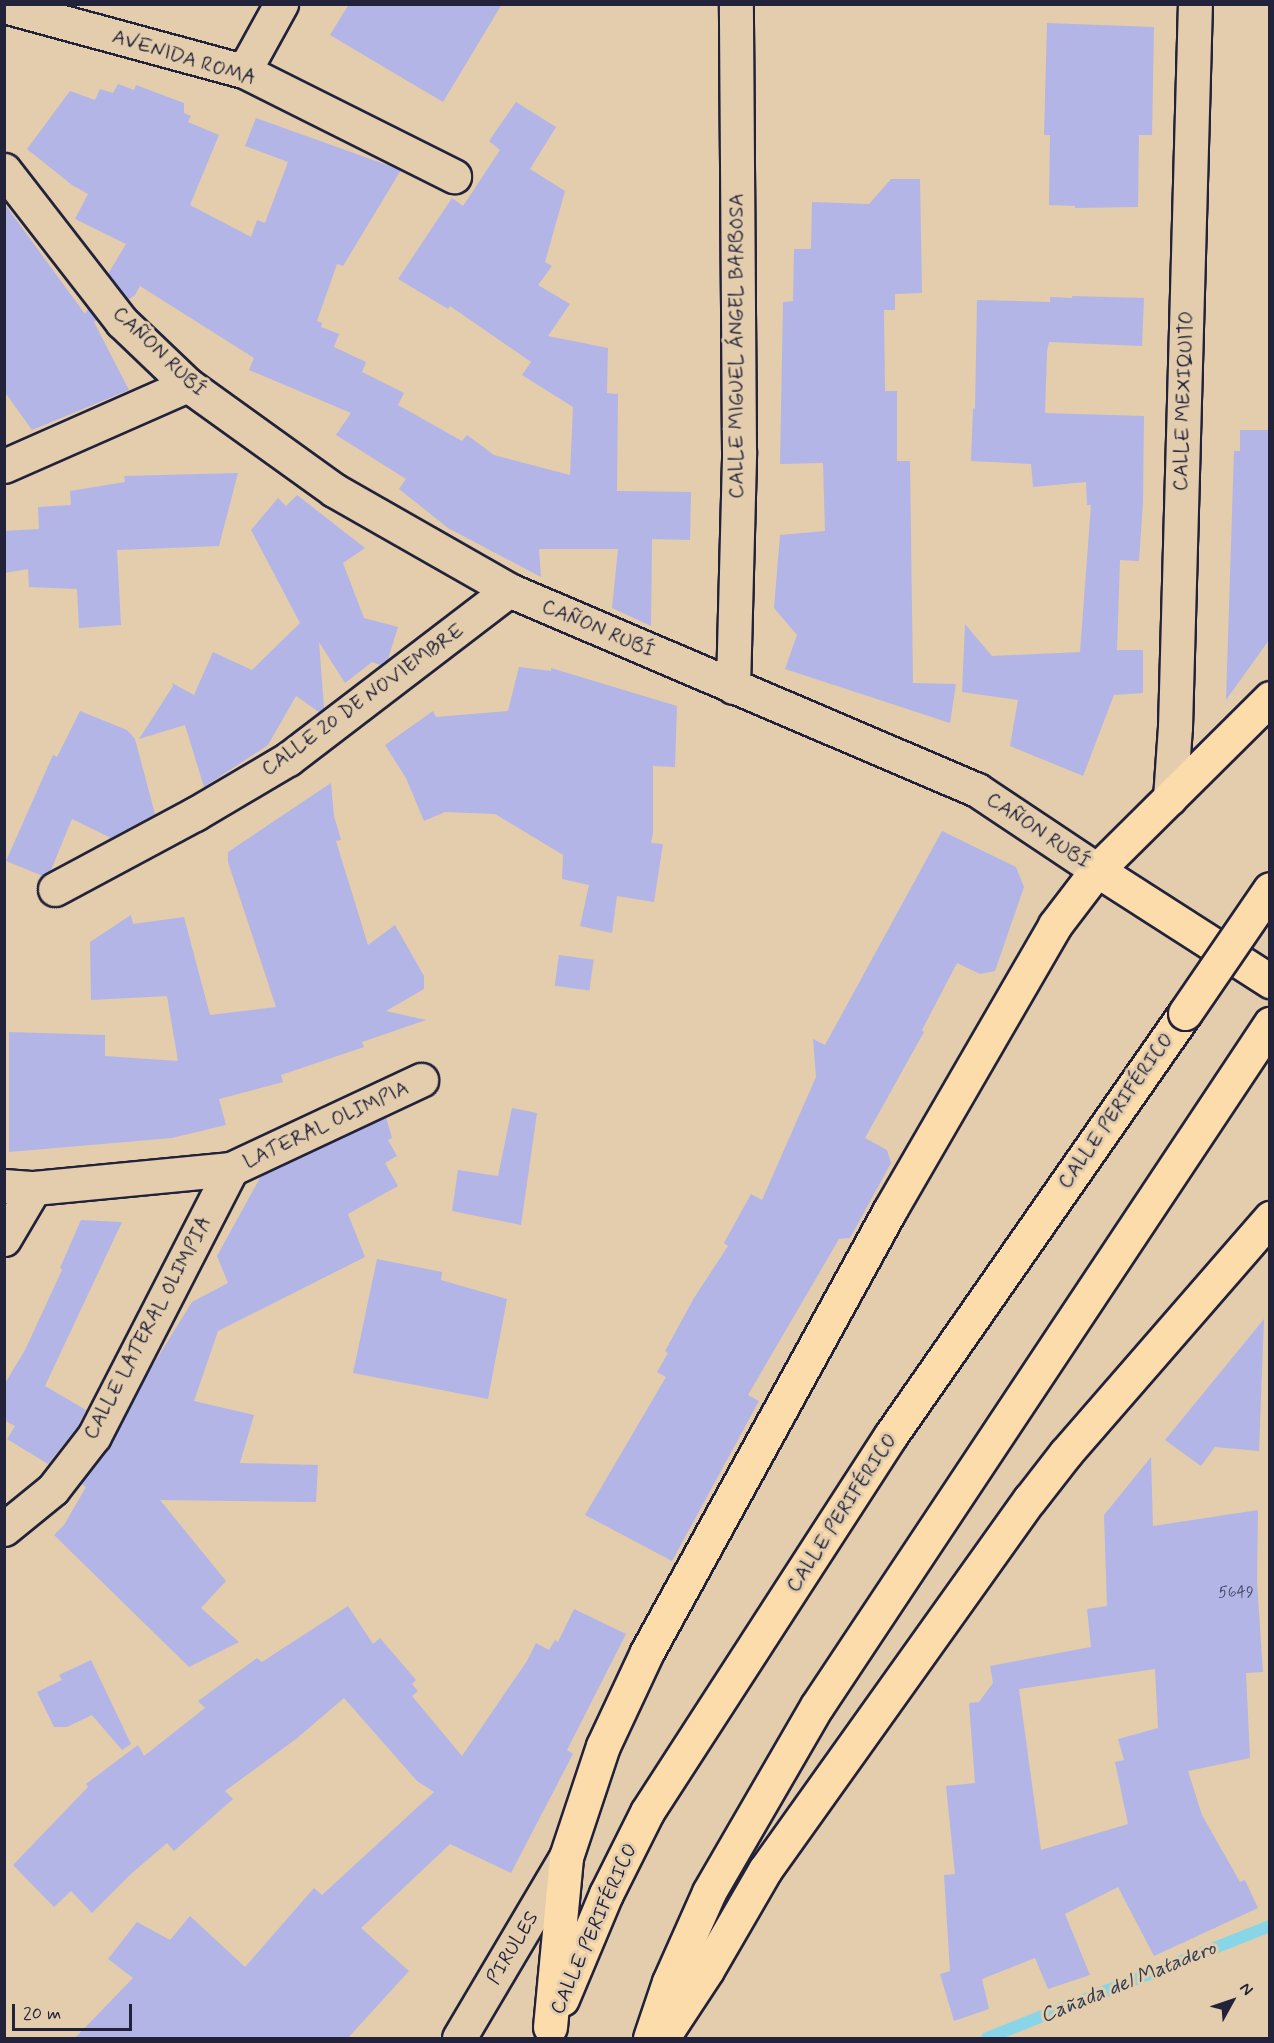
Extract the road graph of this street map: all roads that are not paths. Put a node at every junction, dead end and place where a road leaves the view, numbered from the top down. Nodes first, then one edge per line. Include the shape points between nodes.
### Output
1 (281, 4) edge
2 (736, 4) edge
3 (1195, 4) edge
4 (4, 6) edge
5 (244, 71) junction
6 (4, 171) edge
7 (453, 176) dead end
8 (188, 385) junction
9 (4, 466) edge
10 (509, 590) junction
11 (733, 687) junction
12 (1269, 698) edge
13 (1170, 798) junction
14 (1097, 870) junction
15 (55, 889) dead end
16 (1269, 889) edge
17 (1269, 981) edge
18 (1269, 1024) edge
19 (421, 1080) dead end
20 (231, 1169) junction
21 (19, 1187) edge
22 (1269, 1218) edge
23 (4, 1239) edge
24 (4, 1529) edge
25 (566, 1857) junction
26 (548, 2033) edge
27 (459, 2038) edge
28 (650, 2038) edge
29 (662, 2038) edge

1 - 5 street
2 - 11 street, CALLE MIGUEL ÁNGEL BARBOSA via 739,451
3 - 13 street, CALLE MEXIQUITO
4 - 5 street, AVENIDA ROMA
5 - 7 street, AVENIDA ROMA
6 - 8 street, CAÑON RUBÍ via 122,321
8 - 9 street
8 - 10 street, CAÑON RUBÍ via 334,489
10 - 11 street, CAÑON RUBÍ
10 - 15 street, CALLE 20 DE NOVIEMBRE via 288,759
11 - 14 street, CAÑON RUBÍ via 977,790
12 - 13 main road
13 - 14 main road
14 - 17 main road, CAÑON RUBÍ
14 - 25 main road via 1054,925 1016,990 647,1652 603,1746
16 - 26 main road, CALLE PERIFÉRICO, bridge via 891,1435 647,1812 606,1894
18 - 28 main road via 817,1706 709,1892 669,1982
19 - 20 street, LATERAL OLIMPIA
20 - 21 street, LATERAL OLIMPIA
20 - 24 street, CALLE LATERAL OLIMPIA via 94,1436 52,1489
21 - 23 street
22 - 29 main road via 1030,1499 765,1870
25 - 26 main road
25 - 27 street, PIRULES

